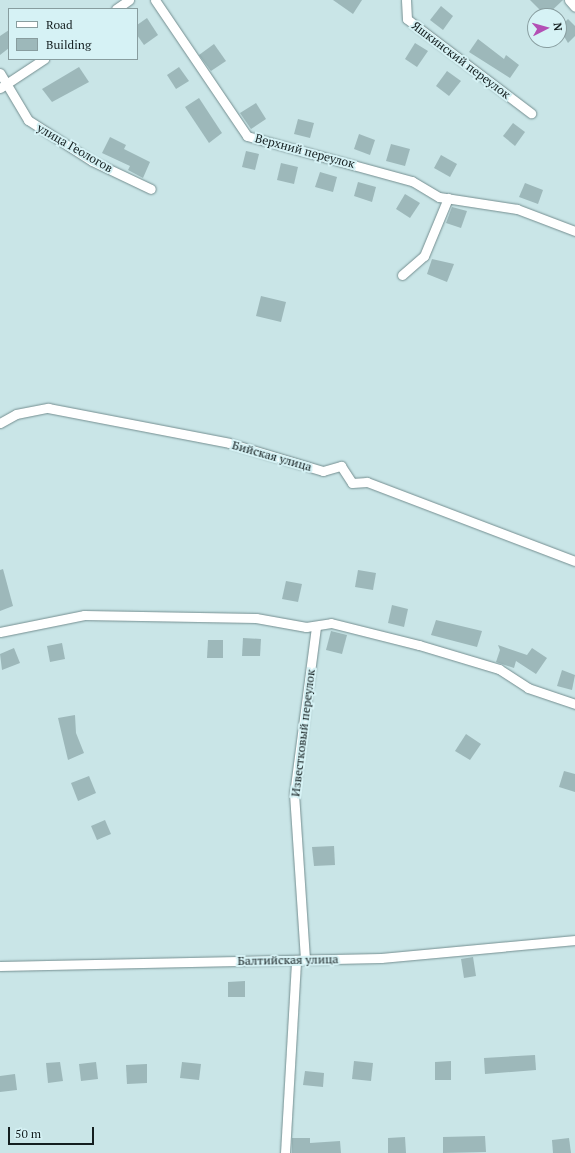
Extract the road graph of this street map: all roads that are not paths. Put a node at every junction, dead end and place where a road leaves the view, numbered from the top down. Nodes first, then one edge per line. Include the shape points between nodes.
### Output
1 (129, 0) edge
2 (155, 0) edge
3 (406, 0) edge
4 (569, 0) edge
5 (575, 7) edge
6 (117, 8) edge
7 (42, 60) edge
8 (0, 73) edge
9 (3, 85) edge
10 (531, 113) dead end
11 (151, 189) dead end
12 (448, 198) junction
13 (575, 231) edge
14 (402, 275) dead end
15 (0, 424) edge
16 (575, 561) edge
17 (316, 626) junction
18 (0, 632) edge
19 (575, 704) edge
20 (575, 940) edge
21 (301, 960) junction
22 (0, 966) edge
23 (285, 1153) edge

1 - 6 street
2 - 12 street, Верхний переулок via 247,136 405,179
3 - 10 street, Яшкинский переулок via 407,19
4 - 5 street
7 - 9 street
8 - 9 street, улица Геологов
9 - 11 street, улица Геологов via 28,120 92,160
12 - 13 street, Верхний переулок via 517,208
12 - 14 street via 424,256
15 - 16 street, Бийская улица via 16,414 48,408 229,443 323,471 341,466 352,482 367,482
17 - 18 street via 256,618 84,615
17 - 19 street via 331,623 419,644 498,669 528,688
17 - 21 street, Известковый переулок via 294,794
20 - 21 street, Балтийская улица via 381,958
21 - 22 street, Балтийская улица
21 - 23 street, Известковый переулок

